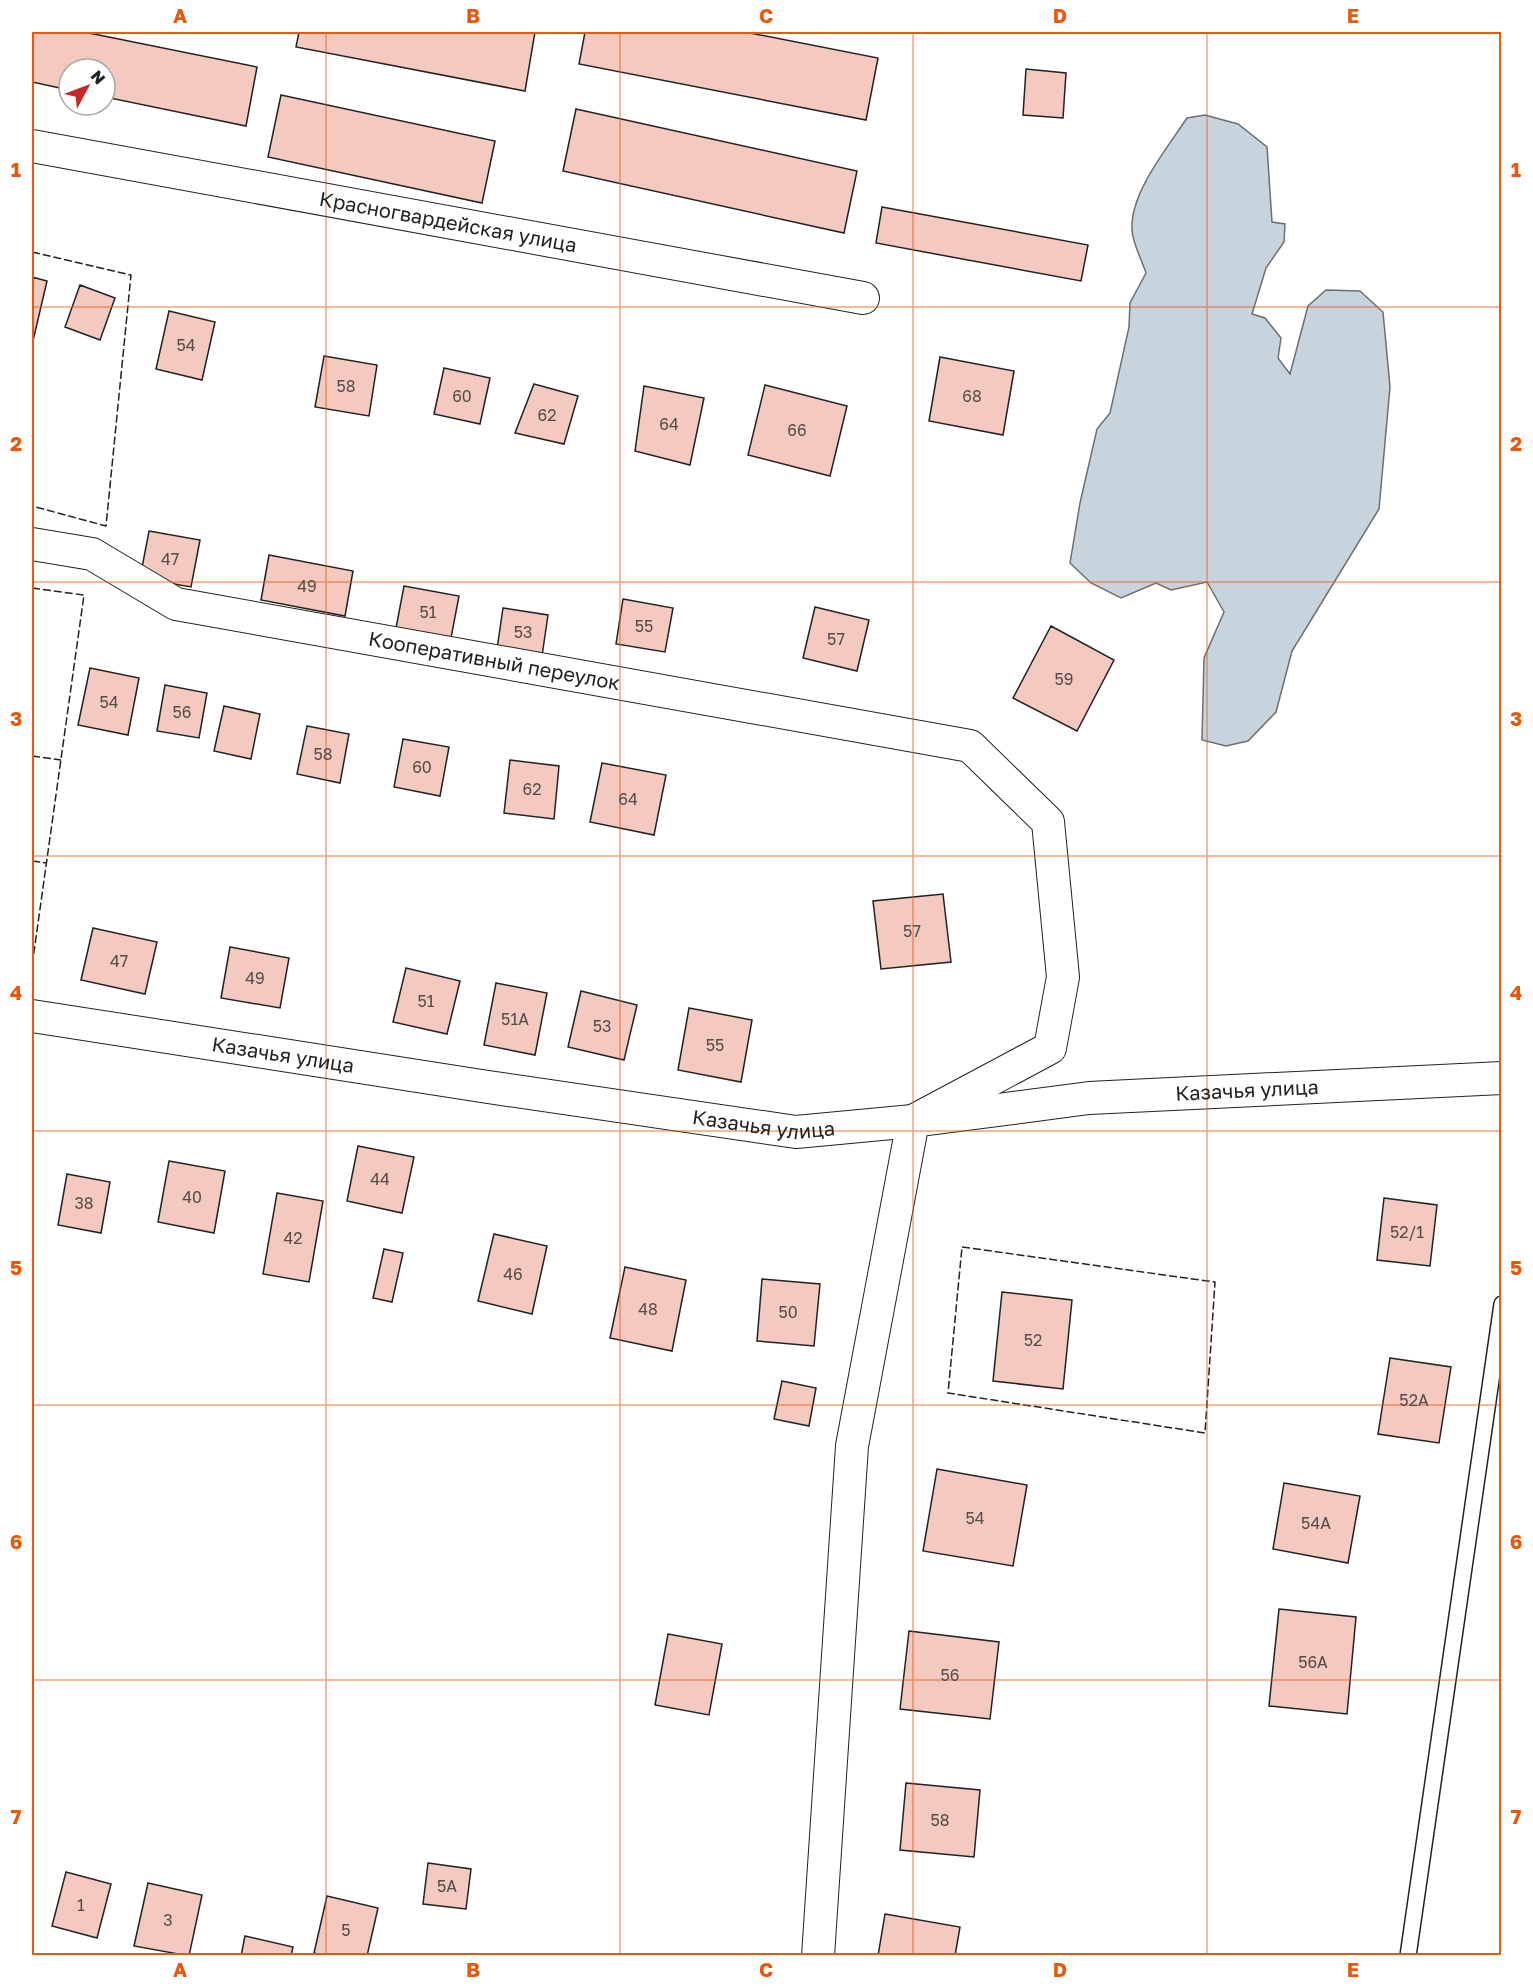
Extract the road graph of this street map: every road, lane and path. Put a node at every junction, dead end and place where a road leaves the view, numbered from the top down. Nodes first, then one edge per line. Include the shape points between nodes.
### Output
1 (32, 146) edge
2 (863, 298) dead end
3 (32, 544) edge
4 (32, 1016) edge
5 (1502, 1078) edge
6 (913, 1121) junction
7 (1502, 1304) edge
8 (818, 1956) edge
9 (1408, 1956) edge

1 - 2 street, Красногвардейская улица
3 - 6 street, Кооперативный переулок via 92,554 176,604 970,746 1048,822 1063,977 1050,1048
4 - 6 street, Казачья улица via 796,1132
5 - 6 street, Казачья улица via 1089,1098
6 - 8 street via 852,1446
7 - 9 lane

